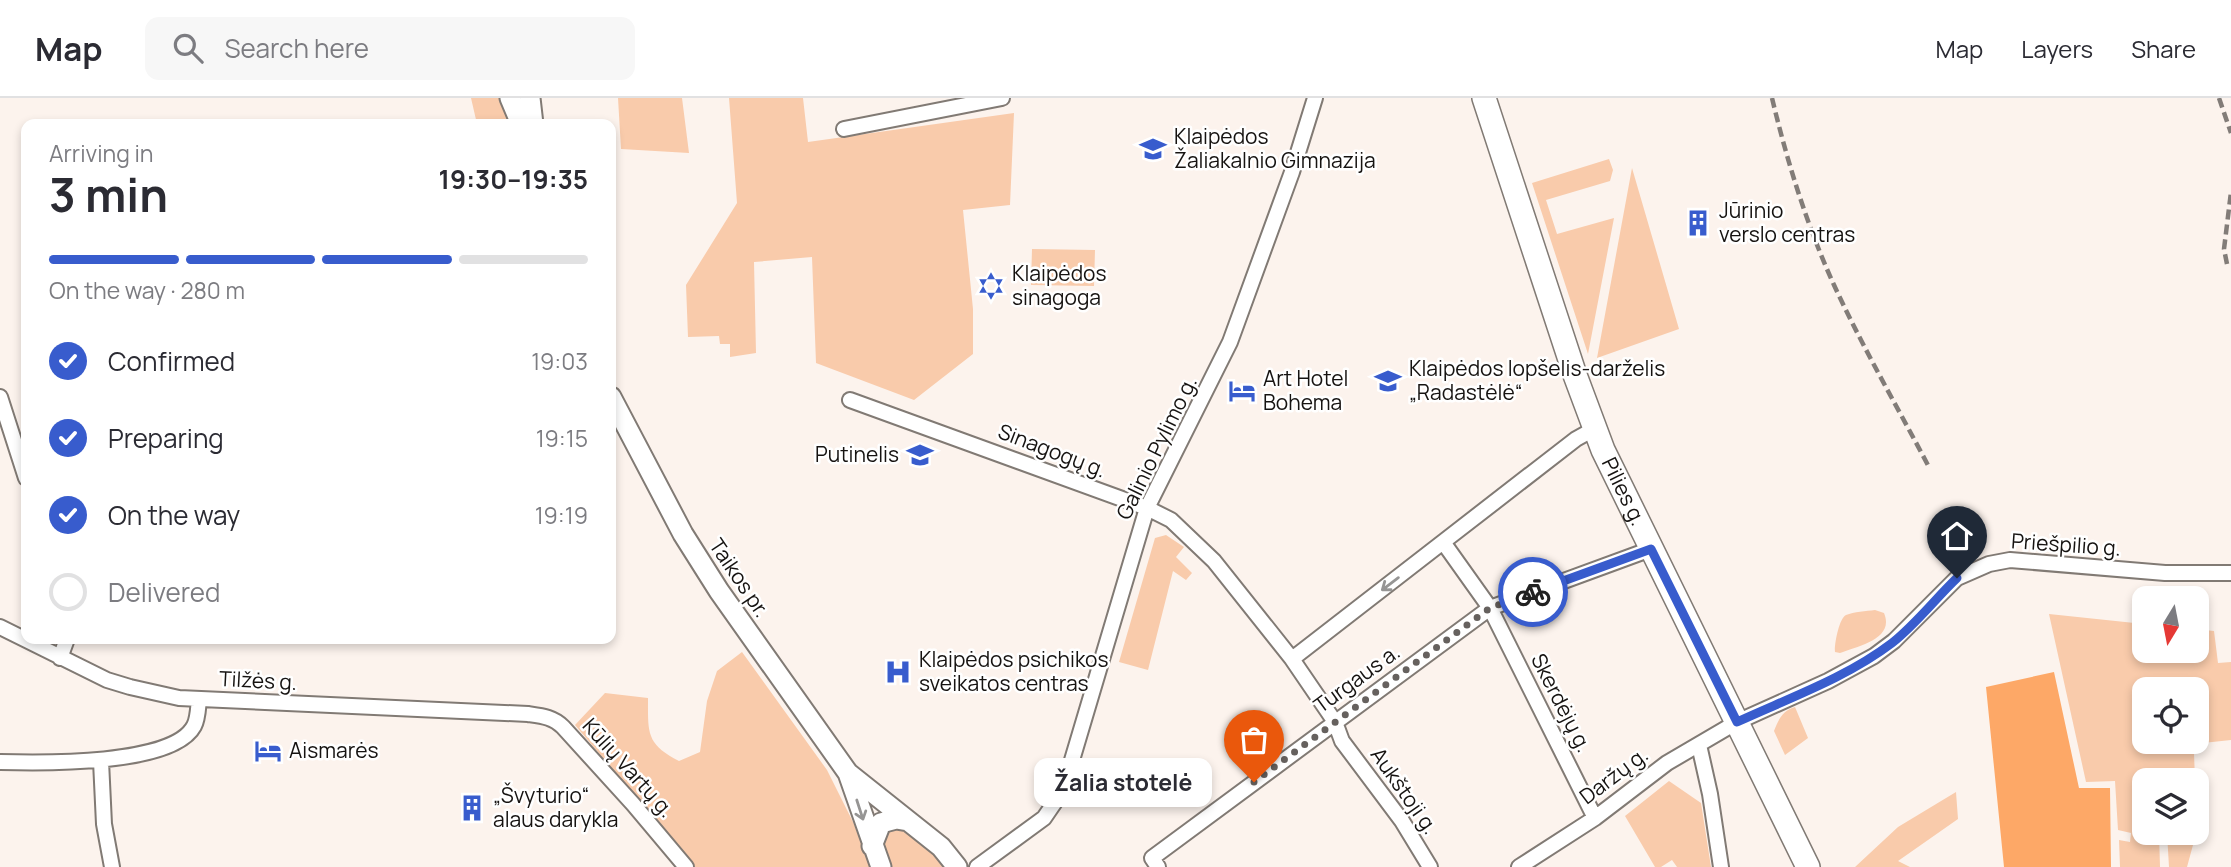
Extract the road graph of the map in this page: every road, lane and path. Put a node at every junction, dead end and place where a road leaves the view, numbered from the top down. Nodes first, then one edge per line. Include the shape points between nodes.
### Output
1 (510, 98) edge
2 (530, 98) edge
3 (1003, 98) edge
4 (1315, 98) edge
5 (1485, 98) edge
6 (519, 119) edge
7 (532, 119) edge
8 (844, 129) dead end
9 (0, 397) edge
10 (850, 400) dead end
11 (616, 407) edge
12 (1594, 429) junction
13 (21, 462) edge
14 (1147, 508) junction
15 (1443, 542) junction
16 (1651, 549) junction
17 (2231, 573) edge
18 (1490, 608) junction
19 (0, 627) edge
20 (21, 638) edge
21 (33, 644) edge
22 (65, 644) edge
23 (60, 658) junction
24 (1292, 659) junction
25 (199, 699) junction
26 (528, 714) joint
27 (1335, 722) junction
28 (1737, 722) junction
29 (1342, 741) joint
30 (1699, 745) junction
31 (101, 761) junction
32 (0, 762) edge
33 (848, 773) junction
34 (1595, 818) junction
35 (908, 821) junction
36 (872, 846) junction
37 (1155, 863) edge
38 (111, 867) edge
39 (686, 867) edge
40 (881, 867) edge
41 (957, 867) edge
42 (977, 867) edge
43 (1430, 867) edge
44 (1519, 867) edge
45 (1721, 867) edge
46 (1808, 867) edge

1 - 6 street
2 - 7 street
3 - 8 street
4 - 14 street, Galinio Pylimo g. via 1230,342
5 - 12 main road, Pilies g.
9 - 13 street
10 - 14 street, Sinagogų g.
11 - 33 street, Taikos pr. via 712,580
12 - 15 street
12 - 16 main road, Pilies g.
14 - 24 street, Sinagogų g. via 1171,520 1214,561
14 - 42 street, Galinio Pylimo g. via 1057,799 1044,818
15 - 18 street
15 -> 24 street
16 - 18 street, Turgaus a.
16 - 28 main road, Pilies g.
17 - 28 street, Priešpilio g. via 2165,573 2031,561 1989,564 1957,578 1874,656
18 - 27 street, Turgaus a.
18 - 34 street, Skerdėjų g.
19 - 20 street, Tilžės g.
21 - 23 street, Tilžės g.
22 - 23 street
23 - 25 street, Tilžės g. via 130,687
24 - 27 street, Sinagogų g.
25 - 26 street, Tilžės g.
25 - 31 street via 194,727 183,738
26 - 39 street, Kūlių Vartų g. via 556,720
27 - 29 street, Sinagogų g.
27 - 37 street, Turgaus a.
28 - 30 street, Daržų g.
28 - 46 main road, Pilies g.
29 - 43 street, Aukštoji g.
30 - 34 street, Daržų g. via 1667,763
30 - 45 street
31 - 32 street
31 - 38 street
33 - 35 street, Taikos pr.
33 -> 36 street, Taikos pr.
34 - 44 street, Daržų g.
35 - 36 street via 881,823
35 - 41 street, Taikos pr. via 941,847
36 - 40 street, Taikos pr.

